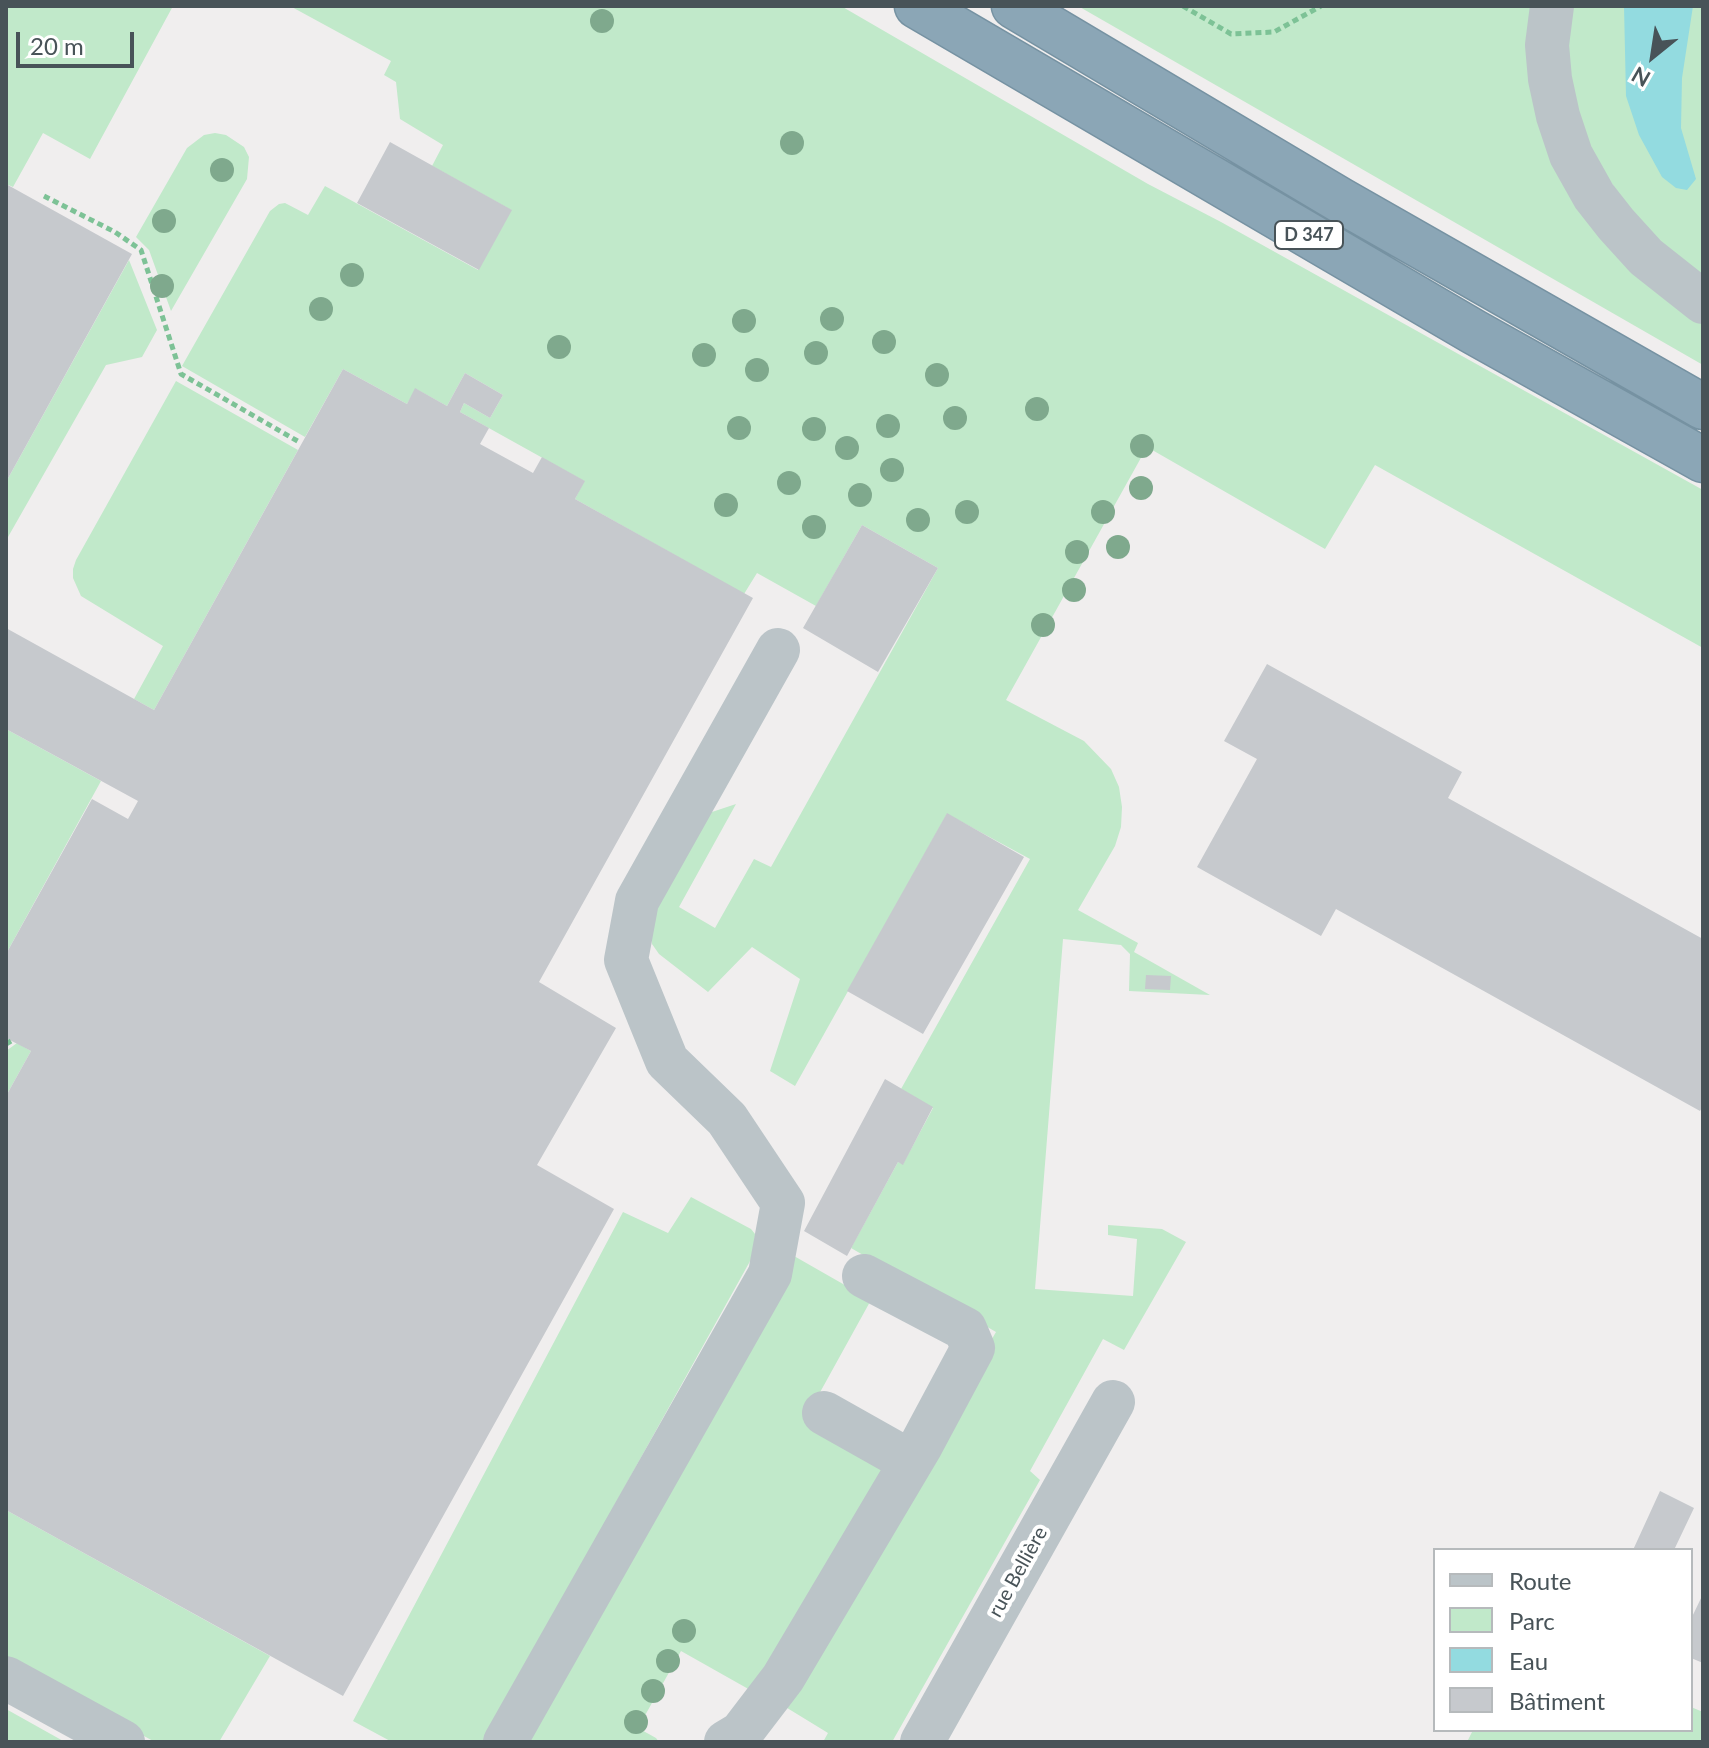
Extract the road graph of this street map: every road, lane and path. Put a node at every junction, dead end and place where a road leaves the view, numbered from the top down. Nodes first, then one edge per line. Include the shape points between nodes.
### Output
1 (917, 6) edge
2 (1014, 6) edge
3 (1183, 6) edge
4 (1321, 6) edge
5 (1552, 6) edge
6 (44, 196) dead end
7 (1699, 300) edge
8 (1703, 407) edge
9 (301, 443) dead end
10 (1703, 460) edge
11 (778, 650) dead end
12 (864, 1276) dead end
13 (1113, 1402) dead end
14 (824, 1413) dead end
15 (911, 1462) junction
16 (6, 1678) edge
17 (123, 1742) edge
18 (505, 1742) edge
19 (726, 1742) edge
20 (922, 1742) edge

1 - 10 highway, D 347
2 - 8 highway, D 347
3 - 4 path via 1231,34 1274,32
5 - 7 street via 1550,79 1571,155 1616,224 1646,257
6 - 9 path via 141,250 181,374
11 - 18 street via 637,901 626,960 667,1061 727,1119 783,1203 770,1274
12 - 15 street via 965,1329 973,1348
13 - 20 street, rue Bellière
14 - 15 street
15 - 19 street via 783,1678 741,1733
16 - 17 street

